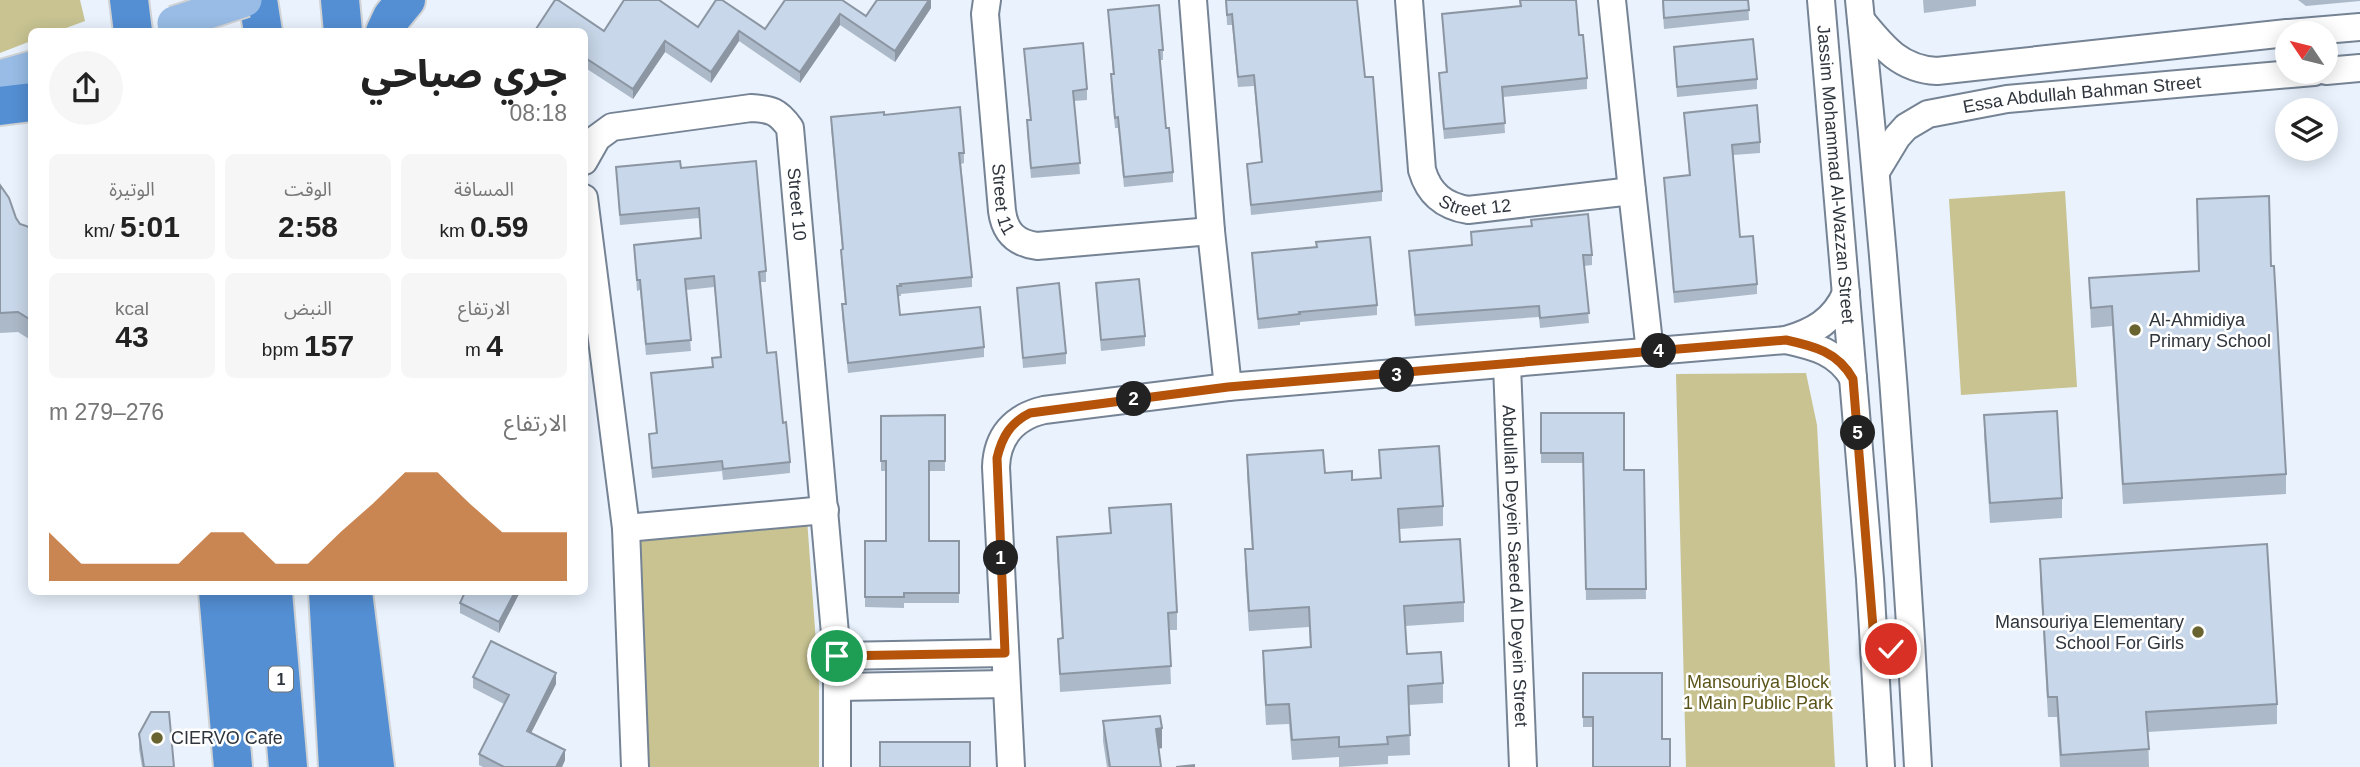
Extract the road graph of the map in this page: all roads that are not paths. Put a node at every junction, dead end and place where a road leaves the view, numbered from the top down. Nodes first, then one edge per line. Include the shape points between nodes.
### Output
1 (129, 0) edge
2 (206, 0) edge
3 (245, 0) edge
4 (258, 0) edge
5 (340, 0) edge
6 (406, 0) edge
7 (987, 0) edge
8 (1193, 0) edge
9 (1409, 0) edge
10 (1612, 0) edge
11 (1821, 0) edge
12 (1860, 10) edge
13 (162, 27) edge
14 (2360, 27) edge
15 (132, 28) edge
16 (210, 28) edge
17 (262, 28) edge
18 (343, 28) edge
19 (387, 28) edge
20 (2338, 29) edge
21 (2275, 34) edge
22 (2001, 62) junction
23 (2360, 68) edge
24 (28, 69) edge
25 (2338, 70) edge
26 (2275, 75) edge
27 (0, 77) edge
28 (2007, 99) junction
29 (28, 103) edge
30 (0, 106) edge
31 (588, 154) edge
32 (1877, 170) junction
33 (1632, 191) junction
34 (588, 229) edge
35 (1211, 231) junction
36 (1846, 293) junction
37 (1786, 340) junction
38 (1650, 352) junction
39 (1507, 365) junction
40 (1853, 379) junction
41 (1228, 387) junction
42 (825, 510) junction
43 (626, 528) junction
44 (218, 595) edge
45 (254, 595) edge
46 (273, 595) edge
47 (328, 595) edge
48 (353, 595) edge
49 (377, 595) edge
50 (1911, 636) junction
51 (1874, 640) junction
52 (1005, 653) junction
53 (837, 656) junction
54 (1006, 684) junction
55 (1875, 686) junction
56 (838, 687) junction
57 (1914, 694) junction
58 (233, 767) edge
59 (249, 767) edge
60 (288, 767) edge
61 (338, 767) edge
62 (375, 767) edge
63 (388, 767) edge
64 (635, 767) edge
65 (838, 767) edge
66 (1010, 767) edge
67 (1523, 767) edge
68 (1881, 767) edge
69 (1918, 767) edge

1 - 15 highway
2 - 16 highway
3 - 13 main road, bridge
4 - 17 highway
5 - 18 highway
6 - 19 highway
7 - 35 street, Street 11 via 1002,211 1012,236 1037,246
8 - 35 street
9 - 33 street, Street 12 via 1422,170 1438,198 1468,210
10 - 33 street
11 - 36 street, Jassim Mohammad Al-Wazzan Street
12 - 22 street via 1884,48 1903,63 1937,71
12 - 32 street
14 - 20 street
21 - 22 street
22 - 28 street via 1992,69 1989,83 1994,93
23 - 25 street
24 - 27 main road
26 - 28 street, Essa Abdullah Bahman Street
28 - 32 street, Essa Abdullah Bahman Street via 1916,120 1897,137
29 - 30 highway
31 - 42 street, Street 10 via 597,138 612,127 751,108 780,115 790,128
32 - 50 street
33 - 38 street
34 - 43 street
35 - 41 street
36 - 37 street via 1822,325
36 - 40 street, Jassim Mohammad Al-Wazzan Street
37 - 38 street
37 - 40 street via 1826,351 1840,360
38 - 39 street
39 - 41 street
39 - 67 street, Abdullah Deyein Saeed Al Deyein Street
40 - 51 street, Jassim Mohammad Al-Wazzan Street
41 - 52 street via 1044,410 1022,417 1008,430 996,467
42 - 43 street
42 - 53 street, Street 10
43 - 64 street
44 - 58 highway
45 - 59 highway
46 - 60 highway, 1
47 - 61 highway
48 - 62 highway
49 - 63 highway
50 - 51 street via 1897,649 1884,648
50 - 57 street
51 - 55 street, Jassim Mohammad Al-Wazzan Street
52 - 53 street
52 - 54 street
53 - 56 street, Street 10
54 - 56 street
54 - 66 street
55 - 57 street via 1894,679
55 - 68 street, Jassim Mohammad Al-Wazzan Street
56 - 65 street, Street 10
57 - 69 street

